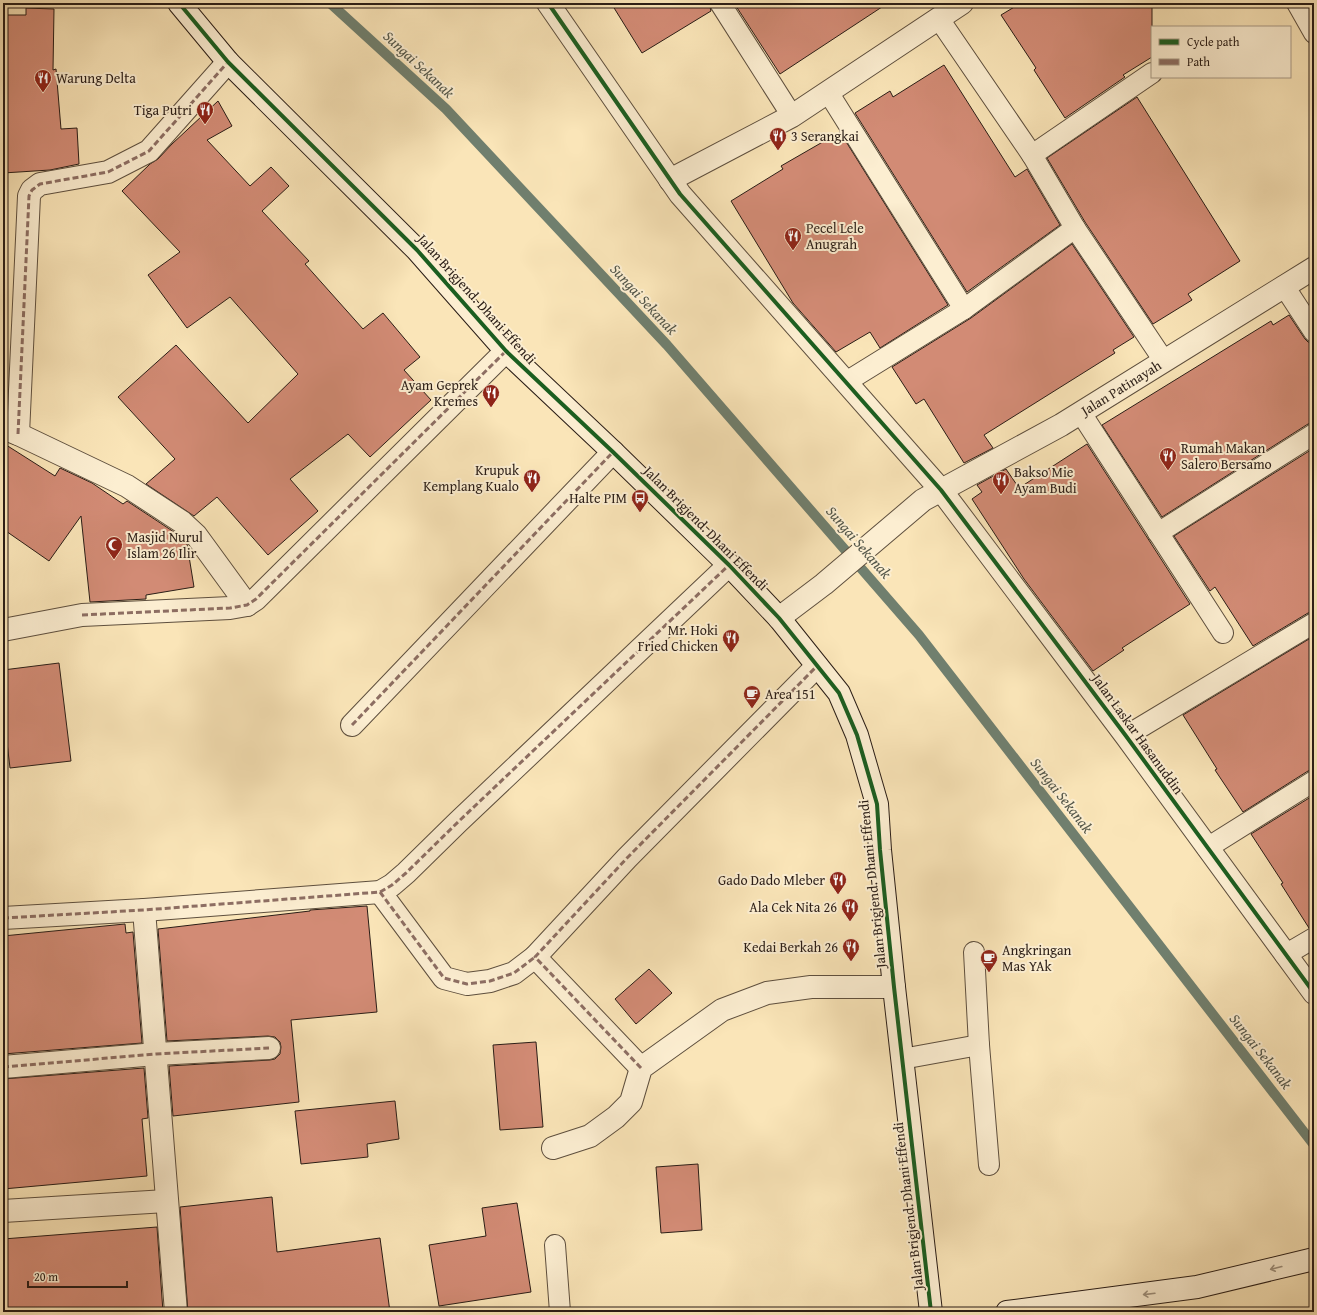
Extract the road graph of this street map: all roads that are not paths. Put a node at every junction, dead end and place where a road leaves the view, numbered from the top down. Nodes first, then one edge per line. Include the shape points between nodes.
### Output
1 (179, 3) edge
2 (548, 3) edge
3 (720, 3) edge
4 (962, 3) edge
5 (1297, 3) edge
6 (939, 18) junction
7 (1314, 32) edge
8 (228, 62) junction
9 (1151, 74) edge
10 (828, 92) junction
11 (792, 116) junction
12 (1032, 155) junction
13 (670, 180) junction
14 (1075, 228) junction
15 (1314, 268) edge
16 (1284, 286) junction
17 (964, 309) junction
18 (1314, 332) edge
19 (506, 351) junction
20 (1164, 361) junction
21 (846, 382) junction
22 (1081, 413) junction
23 (11, 431) edge
24 (1314, 434) edge
25 (614, 452) junction
26 (932, 495) junction
27 (1158, 533) junction
28 (729, 565) junction
29 (248, 605) junction
30 (780, 618) junction
31 (1314, 623) edge
32 (3, 630) edge
33 (1223, 633) dead end
34 (817, 666) junction
35 (352, 725) dead end
36 (1126, 736) junction
37 (1314, 781) edge
38 (1207, 848) junction
39 (380, 892) junction
40 (144, 910) junction
41 (3, 918) edge
42 (1314, 938) edge
43 (974, 952) dead end
44 (1285, 955) junction
45 (535, 957) junction
46 (894, 987) junction
47 (1314, 993) edge
48 (979, 1045) junction
49 (269, 1048) dead end
50 (156, 1054) junction
51 (902, 1059) junction
52 (3, 1067) edge
53 (641, 1068) junction
54 (553, 1148) dead end
55 (989, 1165) dead end
56 (166, 1201) junction
57 (3, 1211) edge
58 (555, 1245) dead end
59 (1311, 1265) edge
60 (176, 1312) edge
61 (560, 1312) edge
62 (931, 1312) edge
63 (1007, 1312) edge

1 - 8 street, Jalan Brigjend. Dhani Effendi
2 - 13 street, Jalan Laskar Hasanuddin
3 - 11 lane
4 - 6 street
5 - 7 lane
6 - 10 street
6 - 12 lane
8 - 19 street, Jalan Brigjend. Dhani Effendi via 417,250
8 - 23 street via 149,151 108,172 40,184 32,190 29,196
9 - 12 lane
10 - 11 street
10 - 17 lane
11 - 13 street
12 - 14 lane
13 - 21 street, Jalan Laskar Hasanuddin
14 - 17 lane
14 - 20 lane
15 - 16 street, Jalan Patinayah
16 - 18 lane
16 - 20 street, Jalan Patinayah
17 - 21 lane
19 - 25 street, Jalan Brigjend. Dhani Effendi
19 - 29 street
20 - 22 street, Jalan Patinayah
21 - 26 street, Jalan Laskar Hasanuddin
22 - 26 street, Jalan Patinayah
22 - 27 lane
23 - 29 street via 127,486 182,522 196,535
24 - 27 lane
25 - 28 street, Jalan Brigjend. Dhani Effendi
25 - 35 street
26 - 30 street, Jalan Patinayah
26 - 36 street, Jalan Laskar Hasanuddin
27 - 33 lane
28 - 30 street, Jalan Brigjend. Dhani Effendi
28 - 39 street via 406,874
29 - 32 street via 82,615
30 - 34 street, Jalan Brigjend. Dhani Effendi
31 - 36 lane
34 - 45 street
34 - 46 street, Jalan Brigjend. Dhani Effendi via 839,693 858,734 877,804
36 - 38 street, Jalan Laskar Hasanuddin
37 - 38 lane
38 - 44 street, Jalan Laskar Hasanuddin
39 - 40 street
39 - 45 street via 444,978 467,984 490,981 514,973
40 - 41 street
40 - 50 street
42 - 44 lane
43 - 48 lane
44 - 47 street, Jalan Laskar Hasanuddin
45 - 53 street
46 - 51 street, Jalan Brigjend. Dhani Effendi
46 - 53 street via 811,987 767,993 722,1010
48 - 51 lane
48 - 55 lane
49 - 50 street
50 - 52 street
50 - 56 street
51 - 62 street, Jalan Brigjend. Dhani Effendi
53 - 54 street via 631,1102 616,1116 590,1136
56 - 57 street
56 - 60 street
58 - 61 lane
59 -> 63 street via 1197,1287

